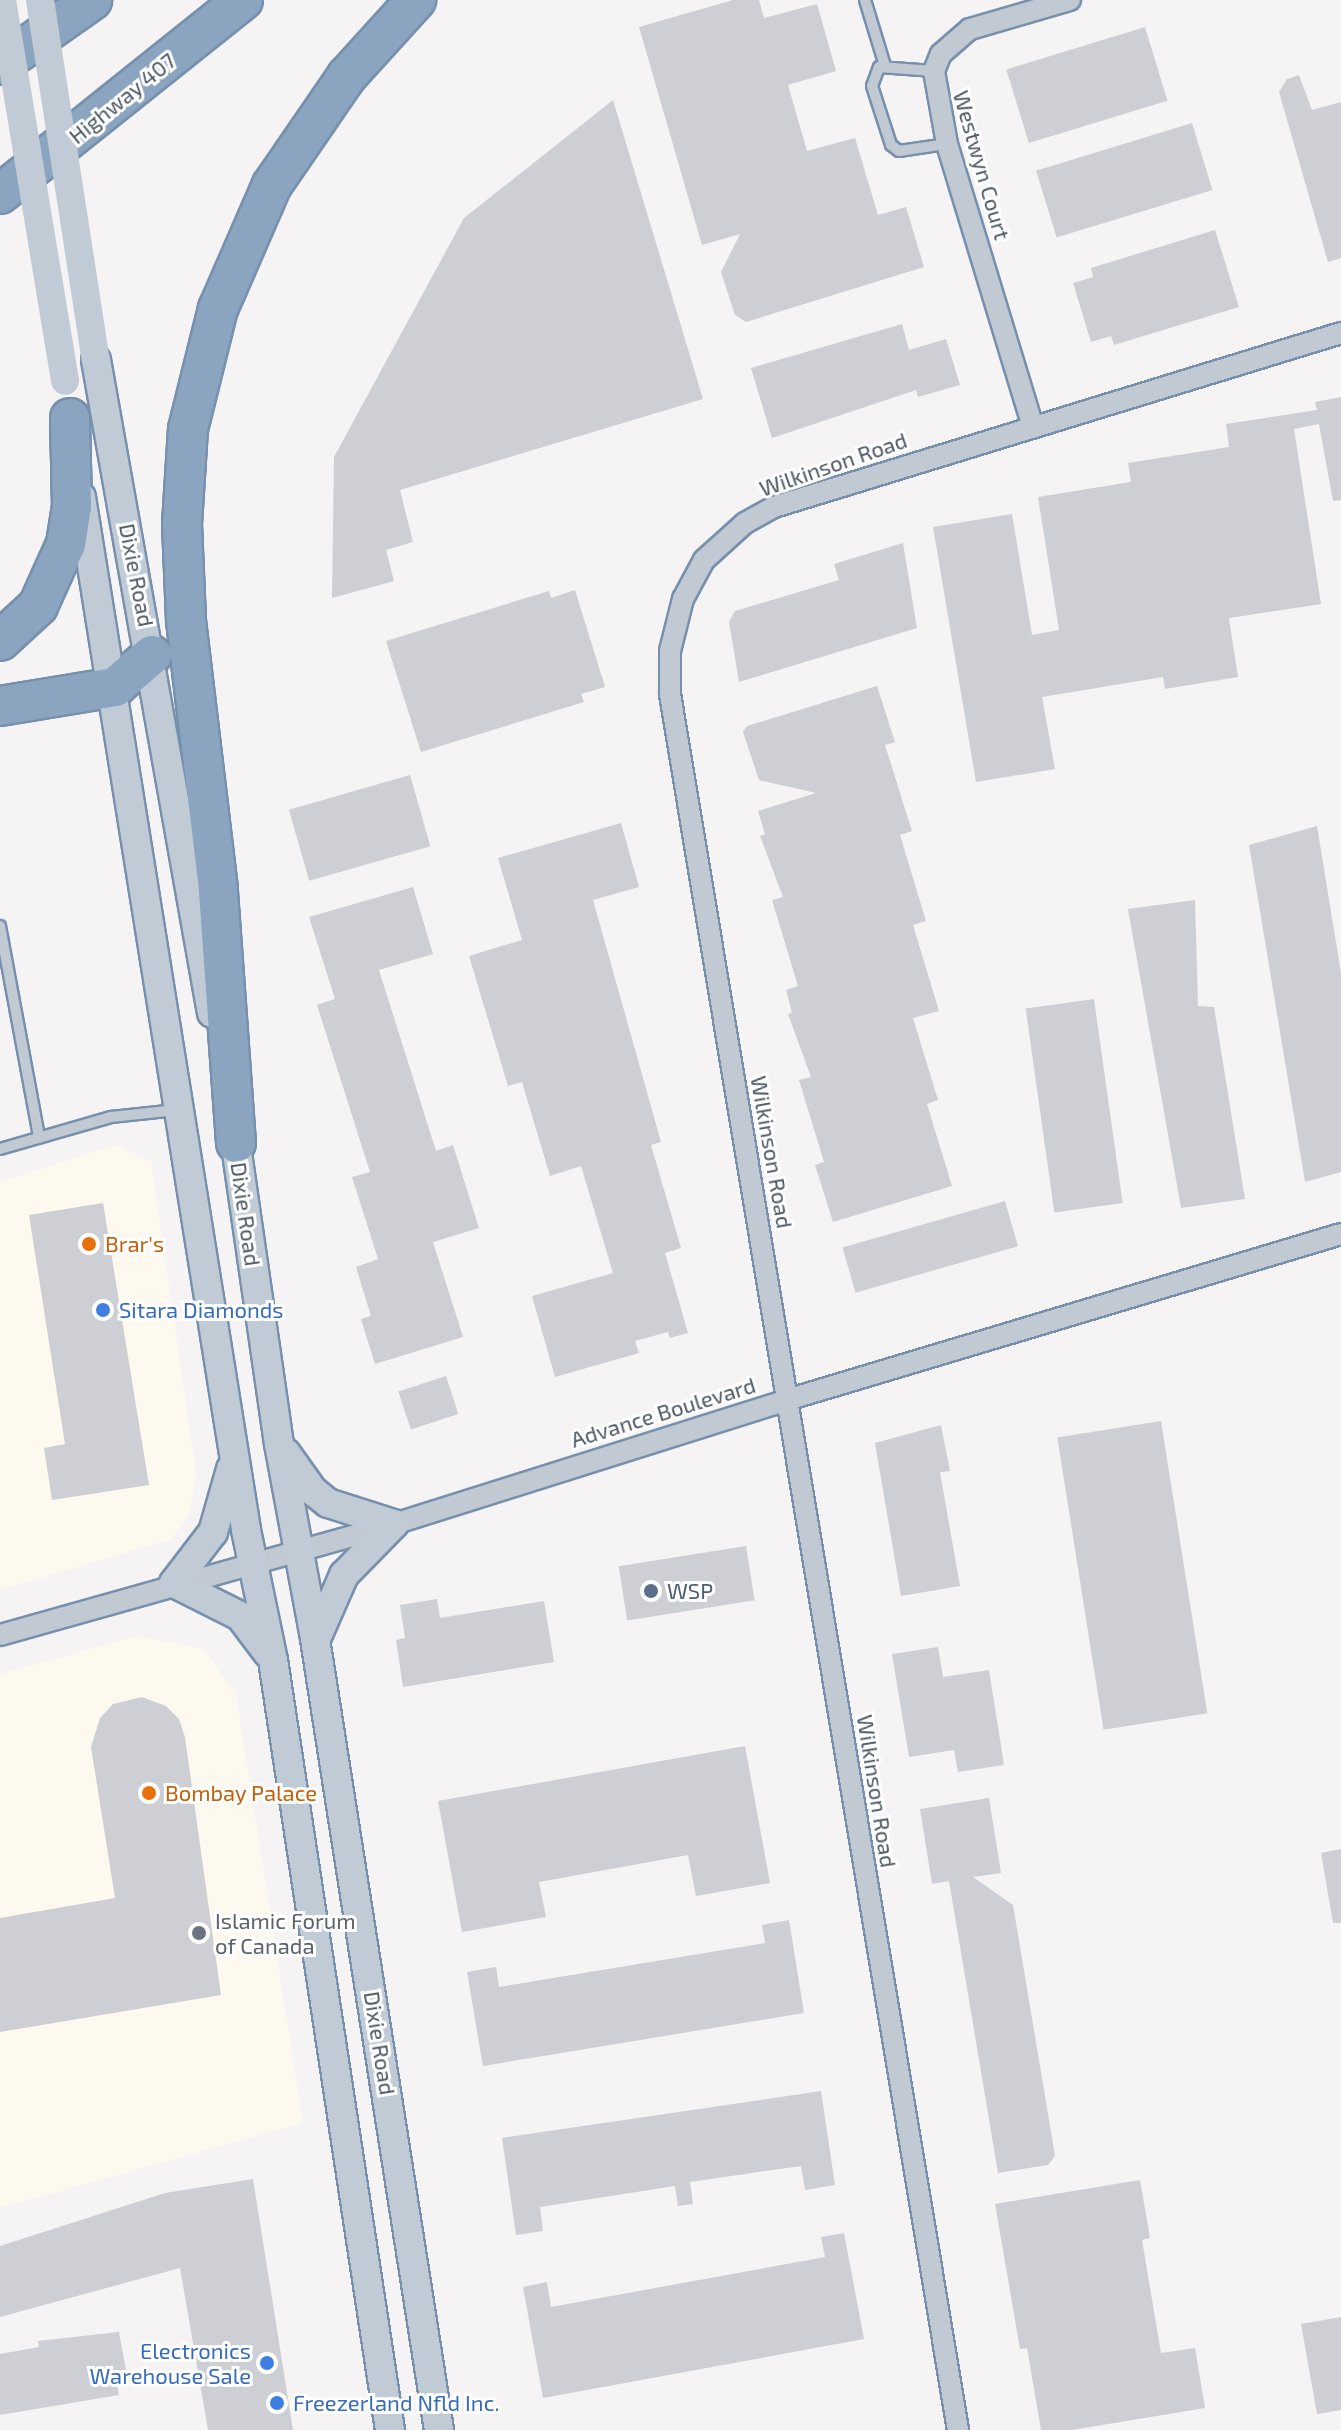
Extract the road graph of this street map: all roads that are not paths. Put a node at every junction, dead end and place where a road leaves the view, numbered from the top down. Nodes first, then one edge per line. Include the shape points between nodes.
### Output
1 (2, 0) edge
2 (40, 0) edge
3 (48, 0) edge
4 (92, 0) edge
5 (243, 0) edge
6 (416, 0) edge
7 (865, 0) edge
8 (1070, 0) edge
9 (0, 48) edge
10 (0, 65) edge
11 (885, 66) junction
12 (934, 71) junction
13 (947, 144) junction
14 (1, 195) edge
15 (1341, 333) edge
16 (70, 418) junction
17 (1033, 427) junction
18 (0, 641) edge
19 (152, 655) junction
20 (115, 687) junction
21 (0, 706) edge
22 (0, 926) edge
23 (179, 1110) junction
24 (39, 1137) junction
25 (236, 1143) junction
26 (0, 1149) edge
27 (1341, 1234) edge
28 (790, 1399) junction
29 (279, 1444) junction
30 (235, 1454) junction
31 (394, 1524) junction
32 (299, 1548) junction
33 (253, 1560) junction
34 (174, 1583) junction
35 (0, 1635) edge
36 (315, 1639) junction
37 (273, 1660) junction
38 (390, 2430) edge
39 (439, 2430) edge
40 (958, 2430) edge

1 - 16 main road, Dixie Road, bridge
2 - 19 main road, Dixie Road, bridge via 96,360
3 - 9 highway
4 - 10 highway
5 - 14 highway, Highway 407
6 - 25 highway via 347,76 272,185 218,309 188,429 182,524 186,620 218,889
7 - 11 lane
8 - 12 street, Westwyn Court via 970,29 941,54
11 - 12 lane
11 - 13 lane via 875,73 872,86 891,145 907,153
12 - 13 street, Westwyn Court
13 - 17 street, Westwyn Court
15 - 17 street, Wilkinson Road
16 - 18 highway via 72,507 62,556 38,606
16 - 20 main road, Dixie Road
17 - 28 street, Wilkinson Road via 804,495 745,523 704,560 683,599 670,651 670,694
19 - 20 highway
19 - 25 main road, Dixie Road via 169,780
20 - 21 highway
20 - 23 main road, Dixie Road
22 - 24 lane
23 - 24 lane via 111,1117
23 - 30 main road, Dixie Road
24 - 26 lane
25 - 29 main road, Dixie Road
27 - 28 street, Advance Boulevard
28 - 31 street, Advance Boulevard
28 - 40 street, Wilkinson Road
29 - 31 main road via 328,1503
29 - 32 main road, Dixie Road
30 - 33 main road, Dixie Road
30 - 34 main road via 213,1532
31 - 32 street, Advance Boulevard
31 - 36 main road via 344,1575
32 - 33 street, Advance Boulevard
32 - 36 main road, Dixie Road
33 - 34 street, Advance Boulevard
33 - 37 main road, Dixie Road
34 - 35 street, Advance Boulevard
34 - 37 main road via 240,1616
36 - 39 main road, Dixie Road
37 - 38 main road, Dixie Road

